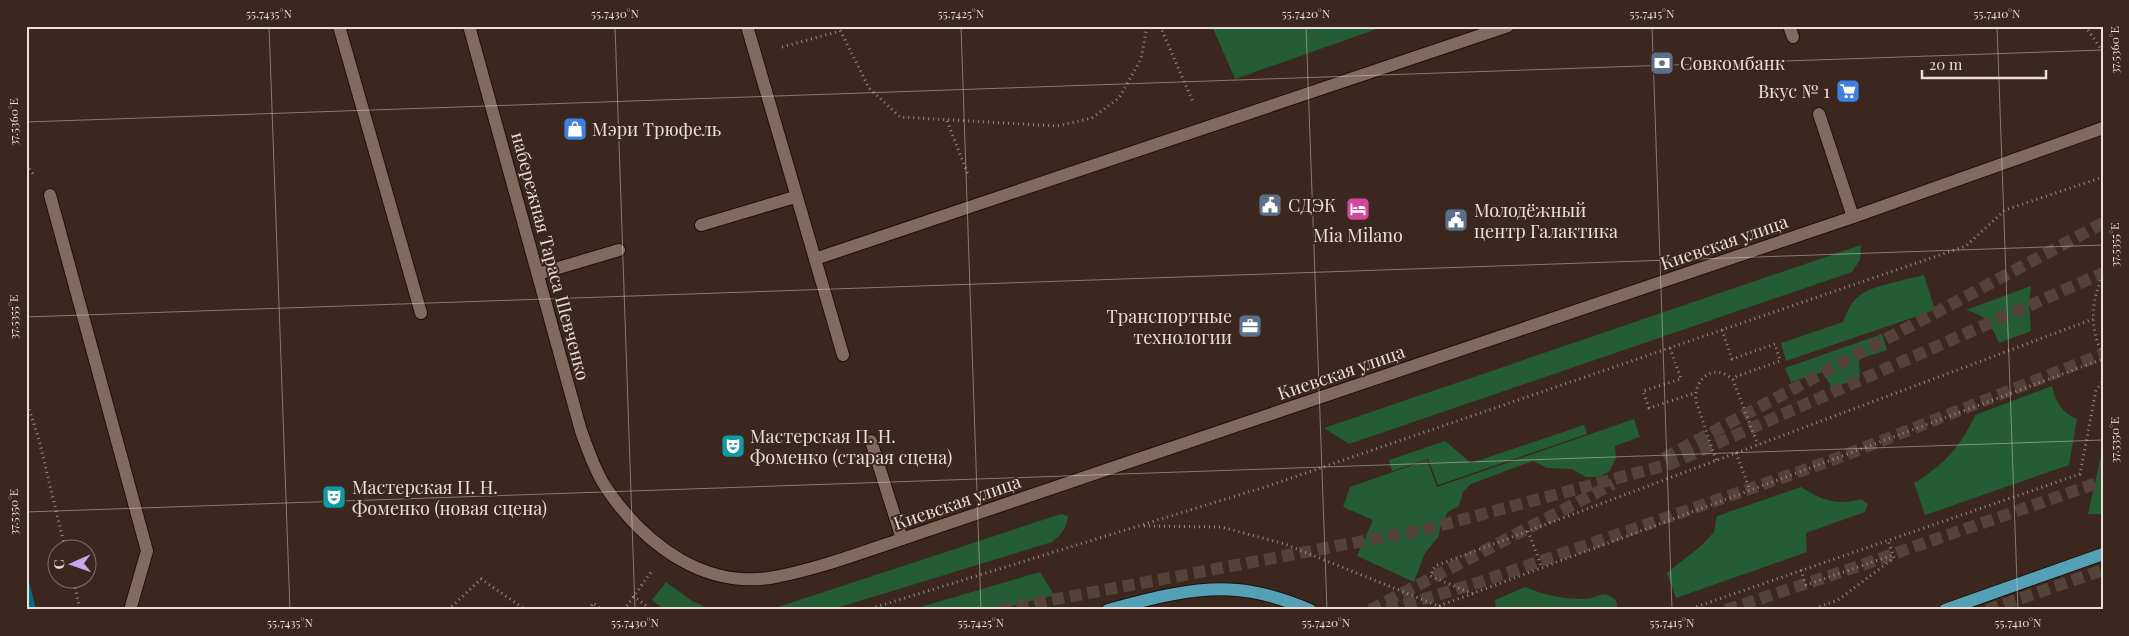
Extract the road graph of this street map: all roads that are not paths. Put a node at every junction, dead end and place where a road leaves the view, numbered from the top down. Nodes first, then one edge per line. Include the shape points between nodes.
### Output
1 (338, 26) edge
2 (470, 26) edge
3 (747, 26) edge
4 (1508, 26) edge
5 (1819, 114) dead end
6 (2103, 128) edge
7 (50, 194) dead end
8 (795, 197) junction
9 (1853, 217) junction
10 (701, 225) dead end
11 (619, 250) dead end
12 (814, 259) junction
13 (538, 274) junction
14 (421, 313) dead end
15 (844, 355) dead end
16 (871, 441) dead end
17 (609, 492) joint
18 (902, 540) junction
19 (2103, 554) edge
20 (130, 610) edge
21 (1108, 610) edge
22 (1310, 610) edge
23 (1944, 610) edge

1 - 14 street
2 - 13 street, набережная Тараса Шевченко
3 - 8 street
4 - 12 street
5 - 9 street
6 - 9 street, Киевская улица
7 - 20 street via 147,551
8 - 10 street
8 - 12 street
9 - 18 street, Киевская улица
11 - 13 street
12 - 15 street
13 - 17 street, набережная Тараса Шевченко via 581,431
16 - 18 street
17 - 18 street, Киевская улица via 634,523 665,551 708,574 736,580 774,578
19 - 23 main road
21 - 22 main road via 1145,600 1236,589 1280,598

